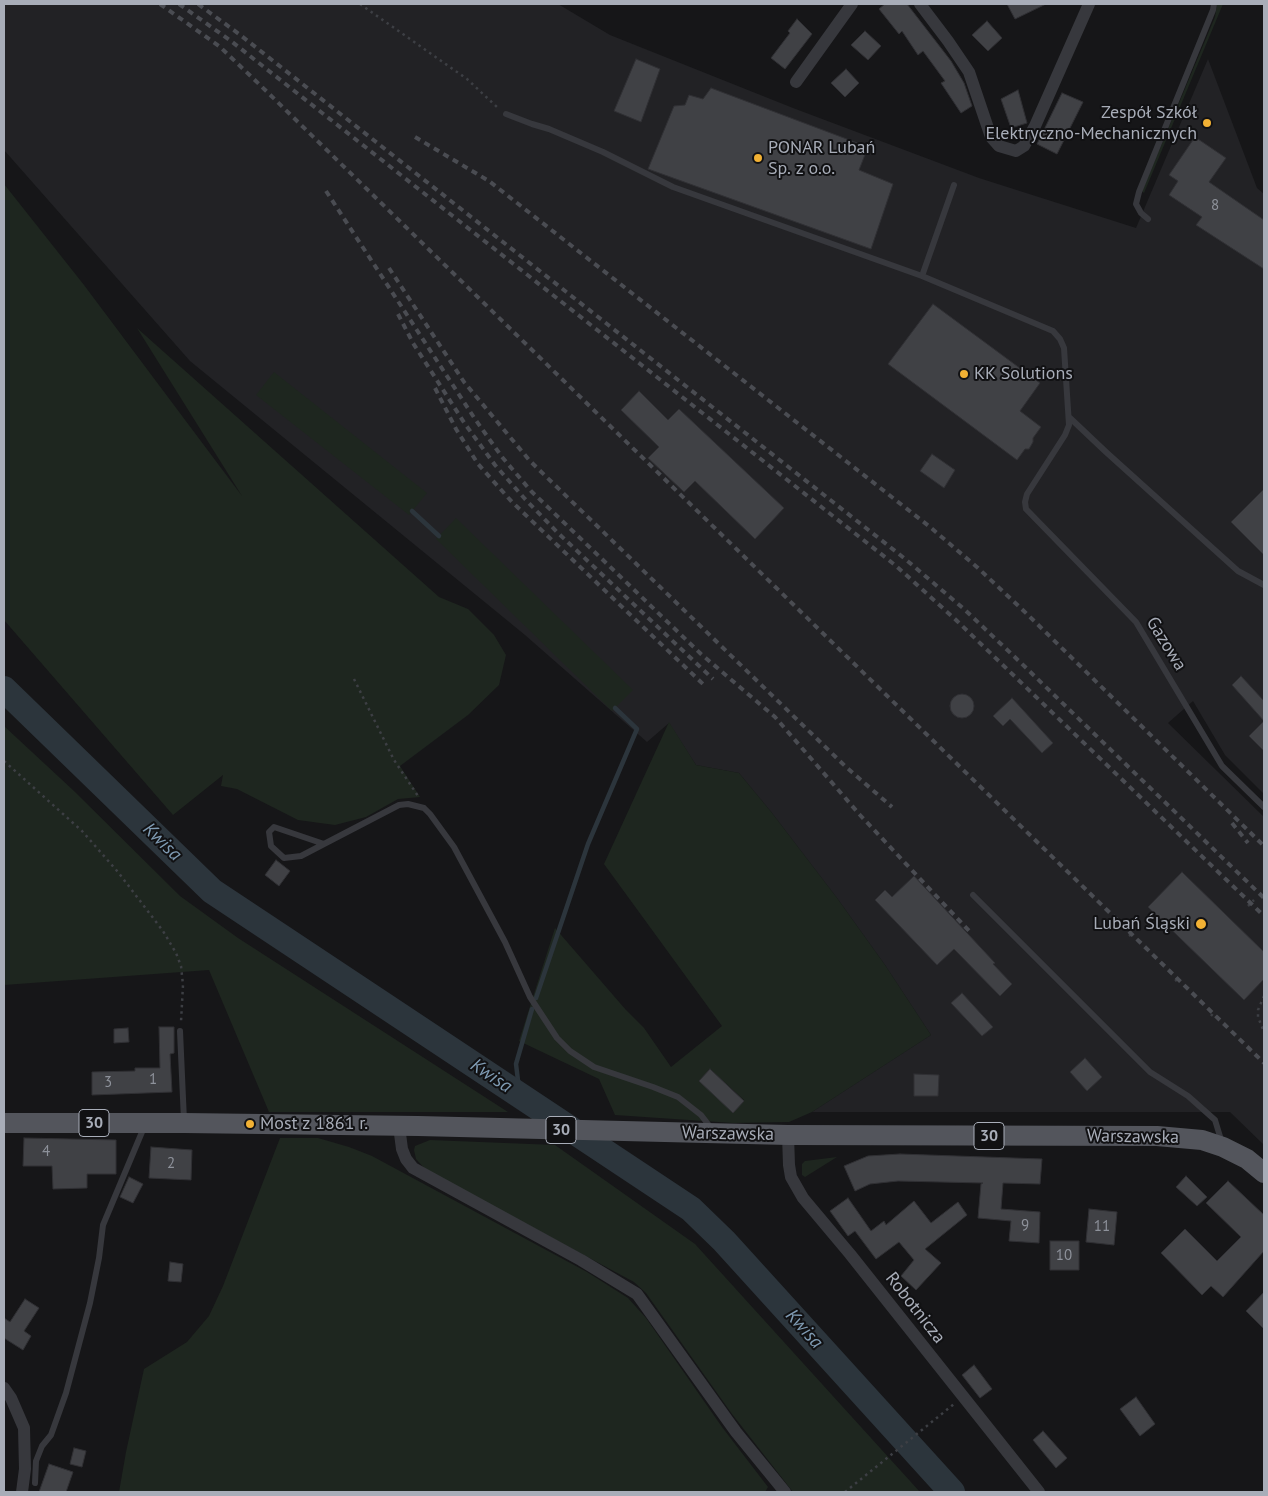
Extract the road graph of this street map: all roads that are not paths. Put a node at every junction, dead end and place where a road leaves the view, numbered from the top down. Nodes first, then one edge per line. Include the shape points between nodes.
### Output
1 (852, 4) edge
2 (920, 4) edge
3 (1090, 4) edge
4 (1214, 4) edge
5 (796, 82) dead end
6 (506, 114) road end
7 (954, 185) dead end
8 (1148, 219) dead end
9 (922, 276) junction
10 (1069, 417) junction
11 (1264, 585) edge
12 (1264, 807) edge
13 (324, 844) junction
14 (972, 894) dead end
15 (180, 1031) road end
16 (4, 1123) edge
17 (142, 1123) junction
18 (184, 1123) junction
19 (408, 1126) junction
20 (710, 1133) junction
21 (788, 1135) junction
22 (1223, 1147) junction
23 (1264, 1173) edge
24 (4, 1388) edge
25 (35, 1483) dead end
26 (22, 1492) edge
27 (785, 1492) edge
28 (1039, 1492) edge

1 - 5 street
2 - 3 street via 969,72 991,137 999,146 1016,151 1024,146 1036,126
4 - 8 lane via 1139,192 1136,204
6 - 9 lane via 603,152 673,186
7 - 9 lane
9 - 10 lane via 1057,334 1064,348
10 - 11 lane via 1238,571
10 - 12 lane, Gazowa via 1065,435 1027,494 1026,509 1136,622 1222,766
13 - 13 lane via 301,856 284,858 271,846 269,832 274,827
13 - 20 lane via 399,805 416,805 430,814 454,847 505,942 530,998 557,1038 594,1067 678,1098 702,1115
14 - 22 lane via 1150,1072 1188,1096 1215,1120
15 - 18 lane
16 - 17 main road, 30
17 - 18 main road, 30
17 - 25 lane via 142,1132 102,1225 90,1303 66,1393 51,1435 36,1461
18 - 19 main road, Warszawska / 30
19 - 20 main road, Warszawska / 30
19 - 27 street via 402,1149 413,1168 637,1294 736,1432
20 - 21 main road, Warszawska / 30
21 - 22 main road, Warszawska / 30 via 1156,1136 1202,1140
21 - 28 street, Robotnicza via 791,1177 803,1198
22 - 23 main road, Warszawska / 30 via 1247,1159
24 - 26 street via 12,1398 24,1428 26,1469

